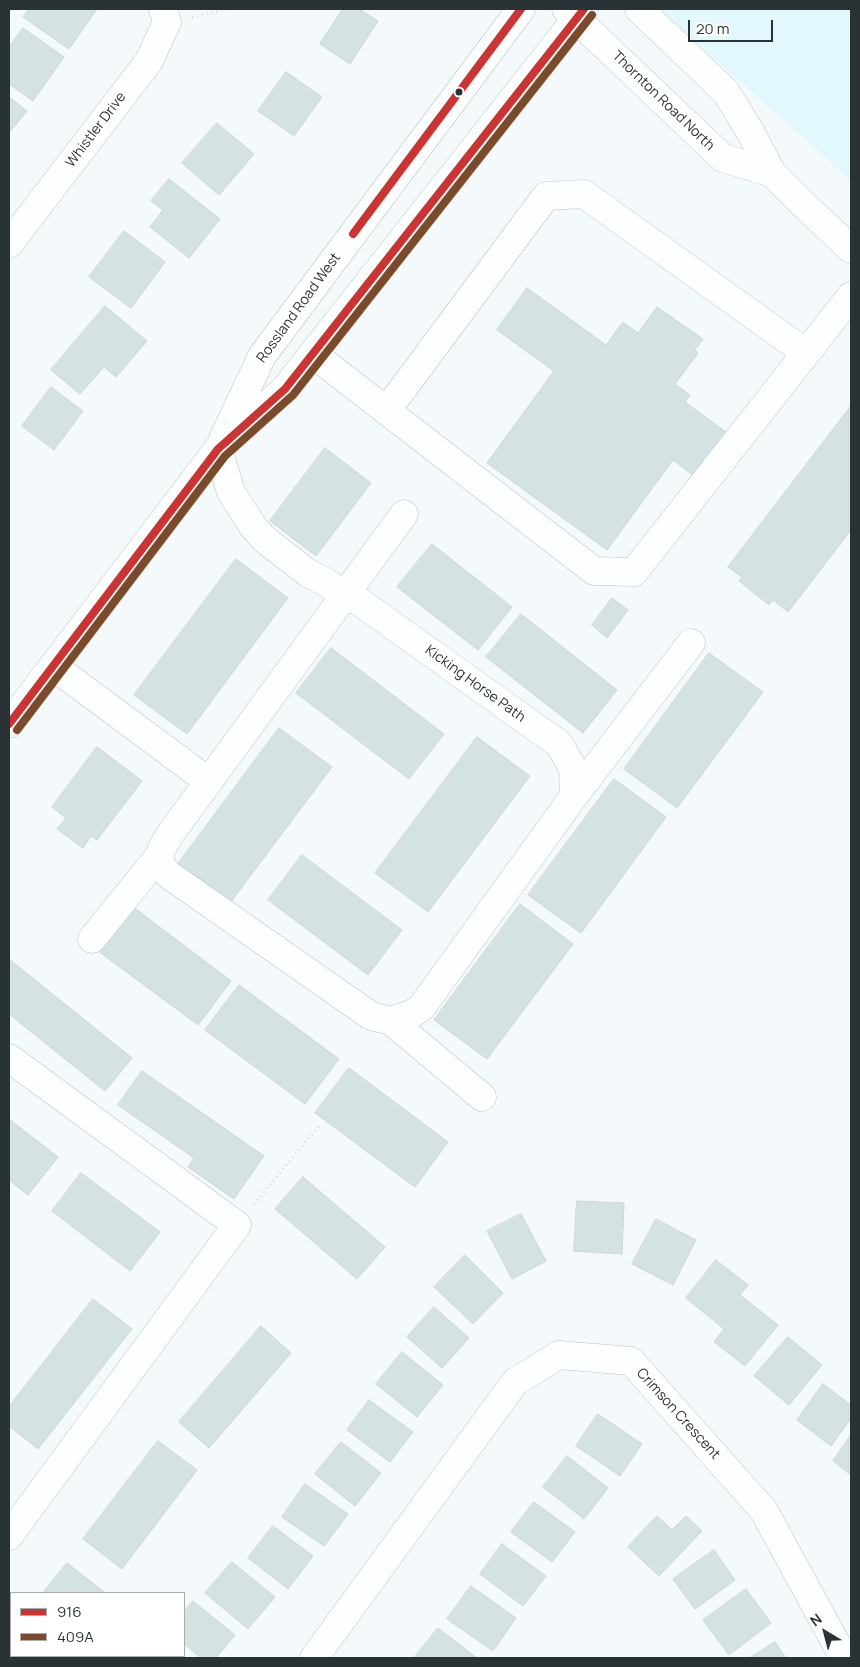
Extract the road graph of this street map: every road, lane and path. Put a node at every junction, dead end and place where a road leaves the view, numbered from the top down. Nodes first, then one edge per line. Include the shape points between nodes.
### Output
1 (227, 9) edge
2 (521, 9) edge
3 (639, 9) edge
4 (575, 12) edge
5 (165, 16) edge
6 (772, 173) junction
7 (9, 244) edge
8 (851, 249) edge
9 (851, 296) edge
10 (806, 353) junction
11 (313, 354) junction
12 (387, 410) junction
13 (218, 449) junction
14 (404, 514) dead end
15 (344, 595) junction
16 (691, 643) dead end
17 (52, 666) junction
18 (9, 724) edge
19 (208, 781) junction
20 (574, 796) junction
21 (159, 856) junction
22 (92, 940) dead end
23 (391, 1021) junction
24 (9, 1058) edge
25 (482, 1097) dead end
26 (319, 1126) dead end
27 (237, 1225) junction
28 (9, 1536) edge
29 (314, 1658) edge
30 (844, 1658) edge

1 - 5 path
2 - 13 street, Rossland Road West via 262,356
3 - 6 street, Thornton Road North via 726,92
4 - 6 street, Thornton Road North via 723,158
4 - 11 street, Rossland Road West
5 - 7 street, Whistler Drive via 149,61
6 - 8 street, Thornton Road North
9 - 10 street
10 - 12 street via 584,194 546,196
10 - 12 street via 634,572 594,571
11 - 12 street
11 - 13 street, Rossland Road West via 285,389
13 - 15 street, Kicking Horse Path via 231,492 264,539 308,573
13 - 17 street, Rossland Road West
14 - 15 street
15 - 19 street
15 - 20 street, Kicking Horse Path via 360,602 559,744 574,768
16 - 20 street
17 - 18 street, Rossland Road West
17 - 19 street
19 - 21 street via 171,833
20 - 23 street via 421,1008
21 - 22 street
21 - 23 street via 160,866 169,875 371,1016
23 - 25 street
24 - 27 street
26 - 27 path
27 - 28 street
29 - 30 street, Crimson Crescent via 515,1382 558,1355 631,1361 764,1511

